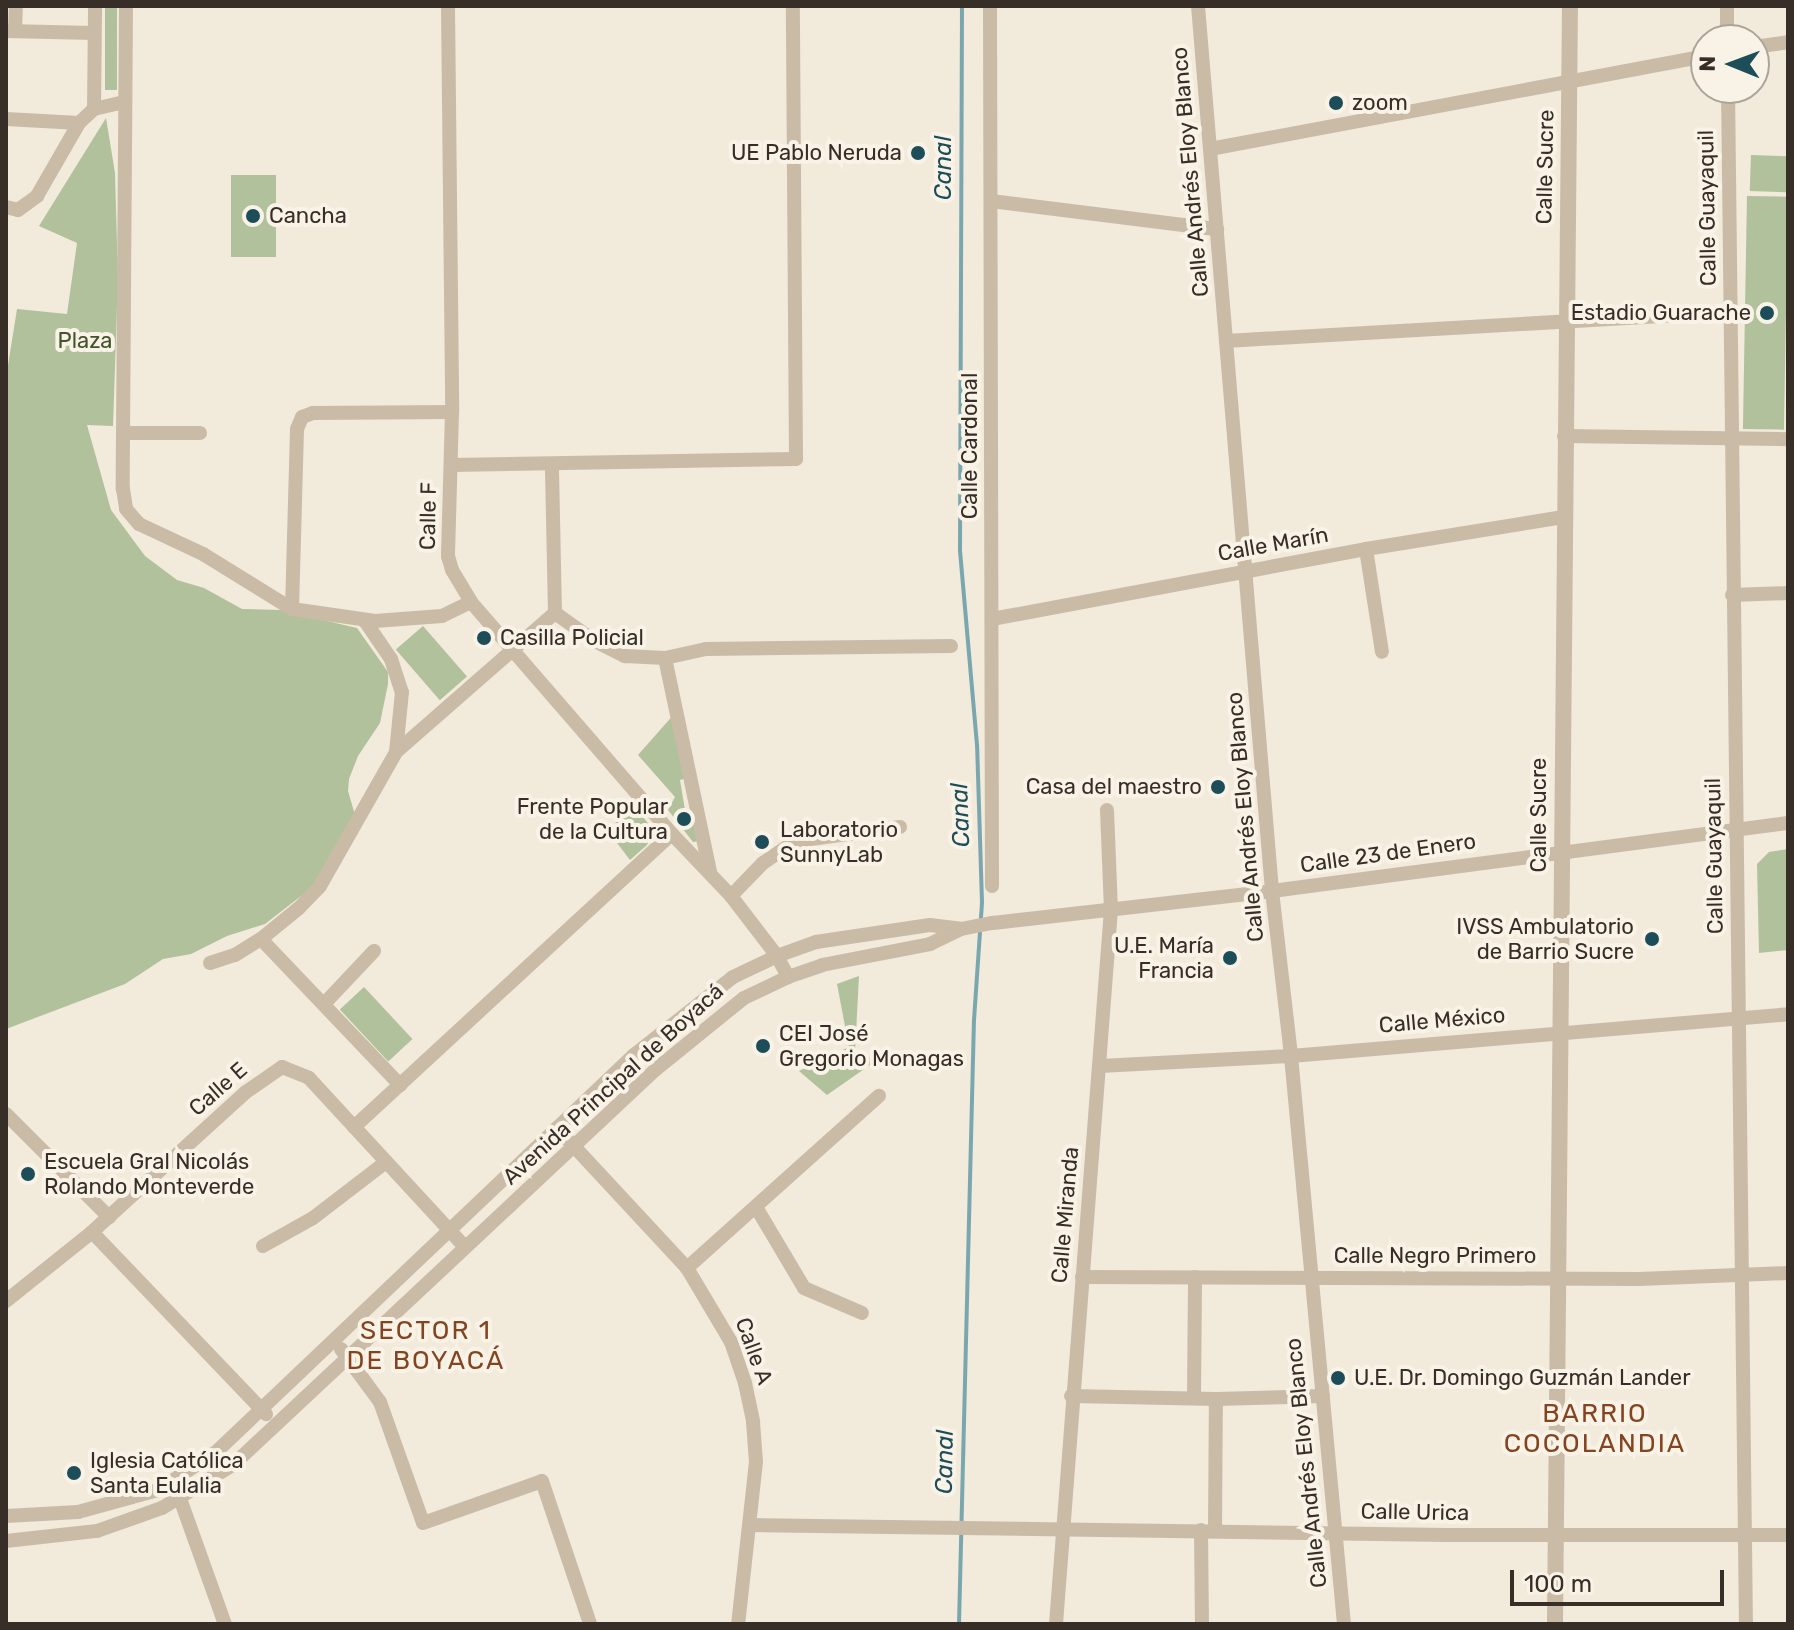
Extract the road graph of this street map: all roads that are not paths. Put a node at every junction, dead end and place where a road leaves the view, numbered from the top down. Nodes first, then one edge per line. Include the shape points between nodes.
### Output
1 (16, 6) edge
2 (95, 6) edge
3 (126, 6) edge
4 (448, 6) edge
5 (793, 6) edge
6 (990, 6) edge
7 (1198, 6) edge
8 (1570, 6) edge
9 (11, 31) edge
10 (94, 33) junction
11 (1690, 59) edge
12 (1568, 83) junction
13 (125, 102) junction
14 (1728, 104) edge
15 (94, 109) junction
16 (6, 119) edge
17 (79, 123) junction
18 (1210, 149) junction
19 (991, 201) junction
20 (6, 207) edge
21 (1217, 229) junction
22 (1730, 312) junction
23 (1564, 319) junction
24 (1226, 341) junction
25 (452, 412) junction
26 (123, 433) junction
27 (200, 433) dead end
28 (1564, 436) junction
29 (1732, 439) junction
30 (1788, 439) edge
31 (552, 464) junction
32 (451, 465) junction
33 (1563, 517) junction
34 (1366, 549) junction
35 (1245, 571) junction
36 (1788, 593) edge
37 (1732, 595) junction
38 (471, 602) junction
39 (292, 609) junction
40 (555, 613) junction
41 (992, 619) junction
42 (365, 621) junction
43 (951, 646) dead end
44 (514, 648) junction
45 (1382, 652) dead end
46 (665, 658) junction
47 (396, 752) junction
48 (1107, 810) dead end
49 (1788, 823) edge
50 (900, 827) dead end
51 (1736, 830) junction
52 (672, 834) junction
53 (1560, 852) junction
54 (710, 871) junction
55 (992, 886) dead end
56 (1272, 891) junction
57 (731, 896) junction
58 (1111, 910) junction
59 (962, 929) junction
60 (261, 939) junction
61 (374, 951) dead end
62 (777, 956) junction
63 (210, 963) dead end
64 (788, 977) junction
65 (324, 1004) junction
66 (1788, 1014) edge
67 (1738, 1018) junction
68 (1560, 1031) junction
69 (1291, 1056) junction
70 (1100, 1066) junction
71 (400, 1085) junction
72 (879, 1096) dead end
73 (6, 1114) edge
74 (354, 1127) junction
75 (557, 1128) junction
76 (574, 1146) junction
77 (386, 1162) junction
78 (756, 1207) junction
79 (109, 1217) junction
80 (449, 1230) junction
81 (92, 1232) junction
82 (263, 1246) dead end
83 (465, 1247) junction
84 (687, 1268) junction
85 (1788, 1273) edge
86 (1082, 1277) junction
87 (1195, 1277) junction
88 (1310, 1277) junction
89 (1742, 1277) junction
90 (1558, 1279) junction
91 (6, 1301) edge
92 (862, 1313) dead end
93 (332, 1340) junction
94 (347, 1356) junction
95 (1071, 1396) junction
96 (1323, 1396) junction
97 (1194, 1398) junction
98 (1216, 1399) junction
99 (261, 1407) junction
100 (274, 1424) junction
101 (174, 1479) junction
102 (181, 1499) junction
103 (6, 1516) edge
104 (750, 1525) junction
105 (1062, 1529) junction
106 (1208, 1530) junction
107 (1336, 1533) junction
108 (1788, 1535) edge
109 (1556, 1536) junction
110 (1745, 1537) junction
111 (6, 1541) edge
112 (225, 1624) edge
113 (590, 1624) edge
114 (738, 1624) edge
115 (1056, 1624) edge
116 (1202, 1624) edge
117 (1344, 1624) edge
118 (1555, 1624) edge
119 (1746, 1624) edge

1 - 9 street
2 - 10 street
3 - 13 street
4 - 25 street, Calle F
5 - 31 street via 796,459
6 - 19 street, Calle Cardonal
7 - 18 street, Calle Andrés Eloy Blanco
8 - 12 street, Calle Sucre
9 - 10 street
10 - 15 street
11 - 12 street
12 - 18 street
12 - 23 street, Calle Sucre
13 - 15 street
13 - 26 street
14 - 22 street, Calle Guayaquil
15 - 17 street
16 - 17 street
17 - 20 street via 37,196 18,210
18 - 21 street, Calle Andrés Eloy Blanco
19 - 21 street
19 - 41 street, Calle Cardonal
21 - 24 street, Calle Andrés Eloy Blanco
22 - 23 street
22 - 29 street, Calle Guayaquil
23 - 24 street
23 - 28 street, Calle Sucre
24 - 35 street, Calle Andrés Eloy Blanco
25 - 32 street, Calle F
25 - 39 street via 302,417 297,429
26 - 27 street
26 - 39 street via 126,509 139,524 203,554
28 - 29 street
28 - 33 street, Calle Sucre
29 - 30 street
29 - 37 street, Calle Guayaquil
31 - 32 street
31 - 40 street
32 - 38 street, Calle F via 448,556
33 - 34 street, Calle Marín
33 - 53 street, Calle Sucre
34 - 35 street, Calle Marín
34 - 45 street
35 - 41 street, Calle Marín
35 - 56 street, Calle Andrés Eloy Blanco
36 - 37 street
37 - 51 street, Calle Guayaquil
38 - 42 street via 442,616
38 - 44 street, Calle F
39 - 42 street
40 - 44 street
40 - 46 street via 625,656
41 - 55 street, Calle Cardonal
42 - 47 street via 391,659 402,692
43 - 46 street via 706,649
44 - 47 street
44 - 52 street, Calle F
46 - 54 street
47 - 60 street via 320,886
48 - 58 street, Calle Miranda
49 - 51 street, Calle 23 de Enero
50 - 57 street via 796,841 763,863
51 - 53 street, Calle 23 de Enero
51 - 67 street, Calle Guayaquil
52 - 54 street, Calle F
52 - 71 street
53 - 56 street, Calle 23 de Enero
53 - 68 street, Calle Sucre
54 - 57 street, Calle F
56 - 58 street, Calle 23 de Enero
56 - 69 street, Calle Andrés Eloy Blanco
57 - 62 street, Calle F
58 - 59 street, Calle 23 de Enero
58 - 70 street, Calle Miranda
59 - 62 street, Avenida Principal de Boyacá via 930,925 816,942
59 - 64 street, Avenida Principal de Boyacá via 930,944
60 - 63 street
60 - 65 street
61 - 65 street
62 - 64 street, Calle F
62 - 75 street, Avenida Principal de Boyacá via 733,977 634,1055
64 - 76 street, Avenida Principal de Boyacá via 744,998 655,1070
65 - 71 street
66 - 67 street, Calle México
67 - 68 street, Calle México
67 - 89 street, Calle Guayaquil
68 - 69 street, Calle México
68 - 90 street, Calle Sucre
69 - 70 street, Calle México
69 - 88 street, Calle Andrés Eloy Blanco
70 - 86 street, Calle Miranda
71 - 74 street
72 - 78 street
73 - 79 street
74 - 77 street, Calle E
74 - 79 street, Calle E via 309,1078 282,1067 246,1092
75 - 76 street, Calle A
75 - 80 street, Avenida Principal de Boyacá
76 - 83 street, Avenida Principal de Boyacá
76 - 84 street, Calle A
77 - 80 street, Calle E
77 - 82 street via 313,1218
78 - 84 street
78 - 92 street via 804,1288
79 - 81 street, Calle E
80 - 83 street, Calle E
80 - 93 street, Avenida Principal de Boyacá
81 - 91 street, Calle E
81 - 99 street
83 - 94 street, Avenida Principal de Boyacá
84 - 104 street, Calle A via 731,1342 745,1383 756,1462
85 - 89 street, Calle Negro Primero
86 - 87 street, Calle Negro Primero
86 - 95 street, Calle Miranda
87 - 88 street, Calle Negro Primero
87 - 97 street
88 - 90 street, Calle Negro Primero
88 - 96 street, Calle Andrés Eloy Blanco
89 - 90 street, Calle Negro Primero
89 - 110 street, Calle Guayaquil
90 - 109 street, Calle Sucre
93 - 94 street
93 - 99 street, Avenida Principal de Boyacá
94 - 100 street, Avenida Principal de Boyacá
94 - 113 street via 380,1402 423,1523 542,1481
95 - 97 street
95 - 105 street, Calle Miranda
96 - 98 street
96 - 107 street, Calle Andrés Eloy Blanco
97 - 98 street
98 - 106 street
99 - 100 street
99 - 101 street, Avenida Principal de Boyacá via 215,1453
100 - 102 street, Avenida Principal de Boyacá via 234,1464
101 - 102 street
101 - 103 street, Avenida Principal de Boyacá via 158,1490 78,1512
102 - 111 street, Avenida Principal de Boyacá via 97,1531
102 - 112 street
104 - 105 street, Calle Urica
104 - 114 street, Calle A
105 - 106 street, Calle Urica
105 - 115 street, Calle Miranda
106 - 107 street, Calle Urica
106 - 116 street
107 - 109 street, Calle Urica
107 - 117 street, Calle Andrés Eloy Blanco
108 - 110 street, Calle Urica
109 - 110 street, Calle Urica
109 - 118 street, Calle Sucre
110 - 119 street, Calle Guayaquil

